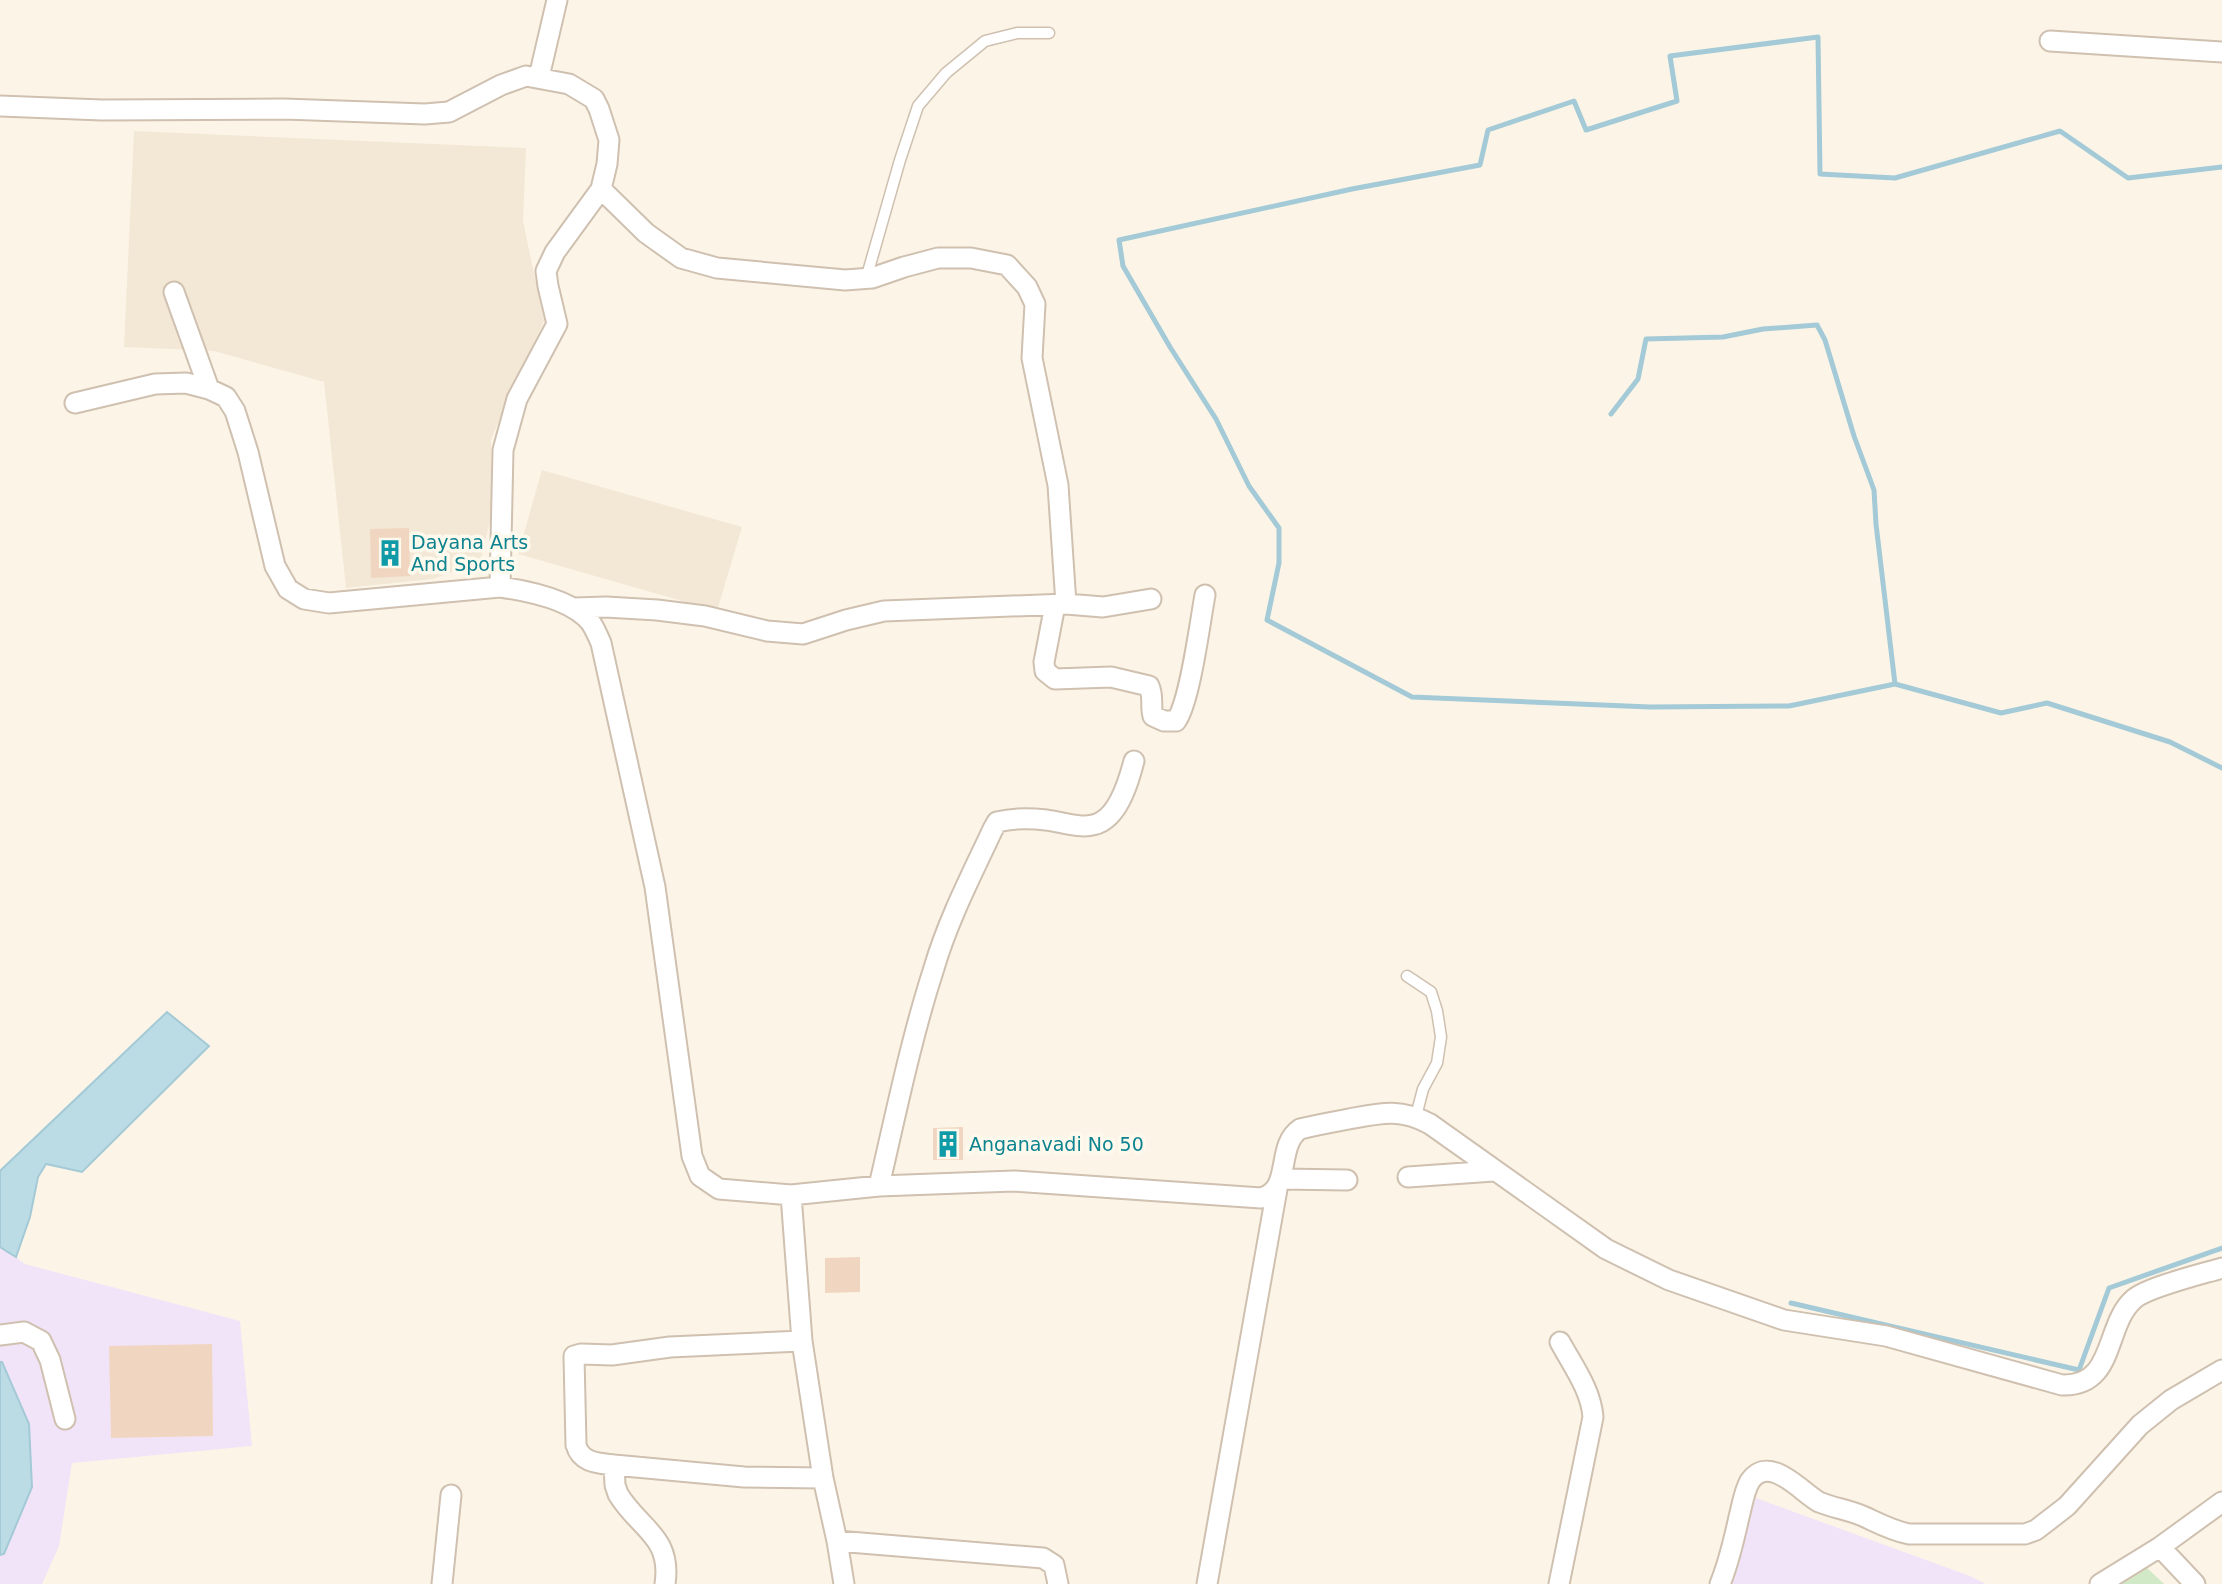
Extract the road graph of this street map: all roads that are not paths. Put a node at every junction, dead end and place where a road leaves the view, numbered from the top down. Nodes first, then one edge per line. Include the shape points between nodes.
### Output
1 (557, 0) edge
2 (1049, 33) dead end
3 (2050, 41) dead end
4 (2222, 52) edge
5 (539, 78) junction
6 (0, 106) edge
7 (601, 189) junction
8 (866, 279) junction
9 (174, 292) dead end
10 (209, 389) junction
11 (75, 403) dead end
12 (500, 587) junction
13 (1205, 594) dead end
14 (1151, 600) dead end
15 (1061, 605) junction
16 (575, 608) junction
17 (1135, 761) dead end
18 (1407, 976) dead end
19 (1416, 1116) junction
20 (1494, 1171) junction
21 (1408, 1177) dead end
22 (1347, 1180) dead end
23 (1279, 1184) junction
24 (879, 1186) junction
25 (792, 1195) junction
26 (2222, 1268) edge
27 (0, 1335) edge
28 (802, 1341) junction
29 (1560, 1342) dead end
30 (2222, 1370) edge
31 (65, 1419) dead end
32 (614, 1465) junction
33 (823, 1478) junction
34 (451, 1495) dead end
35 (2222, 1502) edge
36 (837, 1541) junction
37 (2160, 1547) junction
38 (442, 1584) edge
39 (665, 1584) edge
40 (844, 1584) edge
41 (1058, 1584) edge
42 (1208, 1584) edge
43 (1559, 1584) edge
44 (1720, 1584) edge
45 (2100, 1584) edge
46 (2195, 1584) edge

1 - 5 street
2 - 8 lane via 1017,33 985,41 918,106
3 - 4 street
5 - 6 street via 526,76 449,112 425,114
5 - 7 street via 569,84 594,99 609,140
7 - 8 street via 646,233 681,258 717,268
7 - 12 street via 546,271 557,324 517,399 503,450
8 - 15 street via 938,258 971,258 1007,265 1027,287 1035,304 1032,358 1058,485
9 - 10 street
10 - 11 street via 186,383 155,384
10 - 12 street via 226,397 235,411 275,566 288,589 303,599 329,603
12 - 16 street via 525,590
13 - 15 street via 1190,677 1175,721 1153,716 1149,686 1111,677 1055,679 1045,671
14 - 15 street via 1103,607
15 - 16 street via 884,611 803,634 657,610
16 - 25 street via 601,643 655,887 696,1167 719,1189
17 - 24 street via 1115,809 1101,822 997,822 934,965
18 - 19 lane via 1431,992 1441,1037 1437,1063 1423,1088
19 - 20 street
19 - 23 street via 1378,1112 1300,1129 1286,1147
20 - 21 street
20 - 26 street via 1606,1249 1669,1280 1784,1320 1886,1336 2062,1385 2076,1386 2097,1372 2133,1300
22 - 23 street
23 - 24 street via 1267,1197 1254,1199 1014,1181
23 - 42 street
24 - 25 street
25 - 28 street
27 - 31 street via 24,1332 41,1341
28 - 32 street via 575,1355 578,1453 589,1461
28 - 33 street
29 - 43 street via 1588,1393 1593,1416
30 - 44 street via 2140,1424 2067,1506 2025,1534 1895,1532 1816,1501 1787,1477 1756,1475 1744,1498
32 - 33 street via 744,1477
32 - 39 street via 618,1494 663,1549
33 - 36 street
34 - 38 street
35 - 37 street
36 - 40 street
36 - 41 street via 1043,1558 1054,1565
37 - 45 street
37 - 46 street

